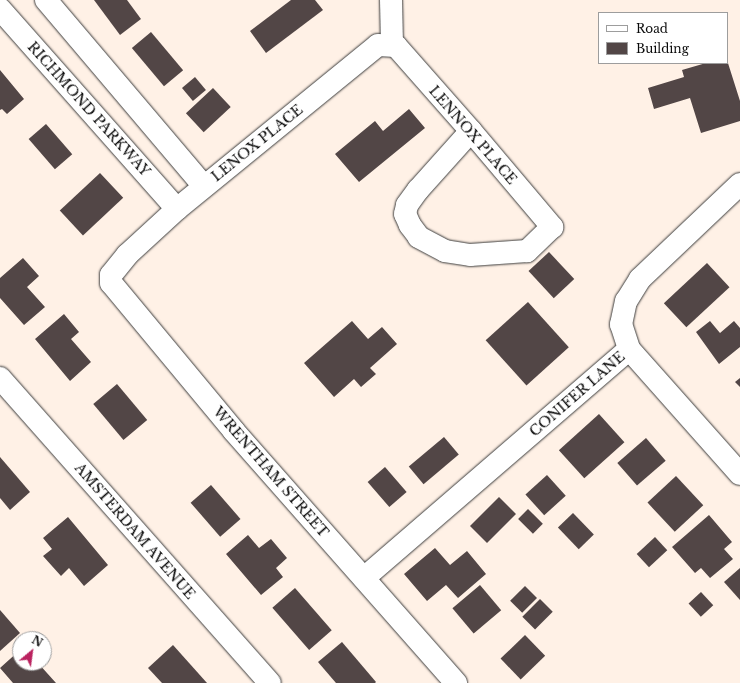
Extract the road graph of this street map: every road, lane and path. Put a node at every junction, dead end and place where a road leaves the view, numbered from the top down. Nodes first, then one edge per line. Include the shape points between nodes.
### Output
1 (46, 0) edge
2 (391, 0) edge
3 (0, 9) edge
4 (392, 45) junction
5 (471, 131) junction
6 (740, 184) edge
7 (204, 186) junction
8 (177, 209) junction
9 (128, 255) joint
10 (629, 349) junction
11 (0, 378) edge
12 (740, 474) edge
13 (364, 578) junction
14 (270, 683) edge
15 (456, 683) edge

1 - 7 street
2 - 4 street
3 - 8 street, RICHMOND PARKWAY
4 - 5 street, LENNOX PLACE via 396,46
4 - 7 street, LENOX PLACE via 378,45
5 - 5 street, LENNOX PLACE via 552,227 527,251 470,255 445,251 419,237 410,225 405,214 407,205
6 - 10 street, CONIFER LANE via 640,279 626,301 621,324
7 - 8 street, LENOX PLACE
8 - 9 street, LENOX PLACE
9 - 13 street, WRENTHAM STREET via 111,275 112,283 234,431
10 - 12 street
10 - 13 street, CONIFER LANE
11 - 14 street, AMSTERDAM AVENUE
13 - 15 street, WRENTHAM STREET

